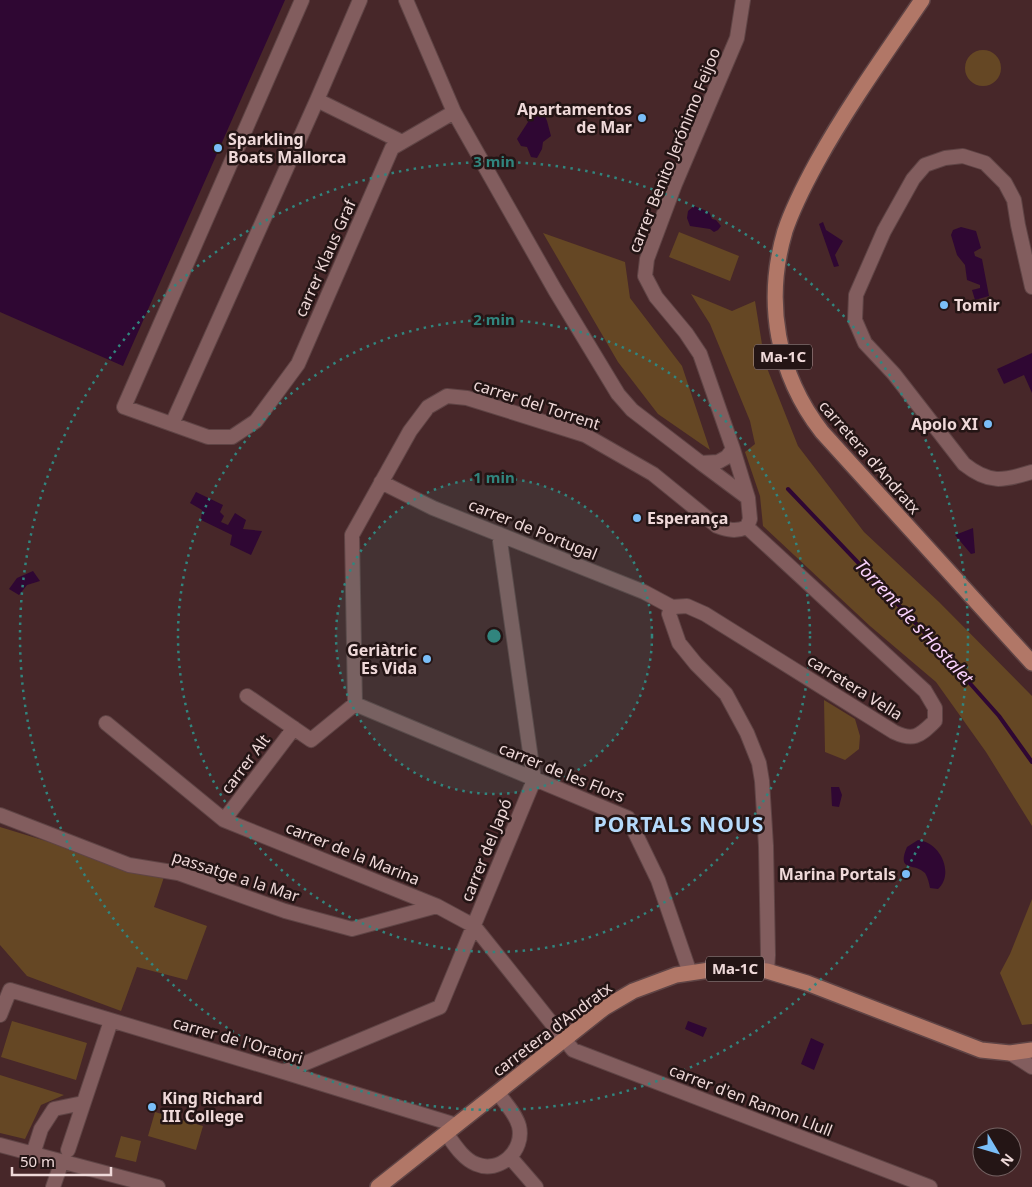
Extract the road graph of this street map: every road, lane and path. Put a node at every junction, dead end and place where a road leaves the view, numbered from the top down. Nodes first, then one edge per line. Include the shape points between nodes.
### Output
1 (302, 0) edge
2 (360, 0) edge
3 (406, 0) edge
4 (742, 0) edge
5 (922, 0) edge
6 (317, 100) junction
7 (454, 112) junction
8 (402, 142) junction
9 (1031, 281) edge
10 (172, 424) junction
11 (733, 450) junction
12 (701, 463) junction
13 (1032, 472) edge
14 (381, 482) junction
15 (748, 498) junction
16 (746, 526) junction
17 (499, 534) junction
18 (672, 608) junction
19 (1032, 663) edge
20 (247, 696) dead end
21 (355, 704) junction
22 (106, 723) dead end
23 (294, 728) junction
24 (534, 780) junction
25 (0, 815) edge
26 (224, 820) junction
27 (437, 906) junction
28 (474, 926) junction
29 (766, 971) junction
30 (690, 973) junction
31 (0, 1015) edge
32 (111, 1021) junction
33 (563, 1040) junction
34 (1032, 1050) edge
35 (1010, 1053) junction
36 (1032, 1066) edge
37 (284, 1072) junction
38 (498, 1093) junction
39 (83, 1104) junction
40 (451, 1129) junction
41 (0, 1145) edge
42 (68, 1150) dead end
43 (33, 1154) junction
44 (510, 1157) junction
45 (60, 1167) dead end
46 (54, 1187) edge
47 (158, 1187) edge
48 (378, 1187) edge
49 (536, 1187) edge
50 (930, 1187) edge

1 - 10 street, carrer Klaus Graf via 124,407
2 - 6 street
3 - 7 street
4 - 11 street, carrer Benito Jerónimo Feijoo via 737,38 675,184 647,259 645,276 656,297 700,354
5 - 19 main road, carretera d'Andratx / Ma-1C via 833,134 793,210 781,249 776,281 779,343 800,400 822,432
6 - 8 street
6 - 10 street
7 - 8 street, carrer Klaus Graf
7 - 12 street via 618,394 632,410
8 - 10 street, carrer Klaus Graf via 392,148 298,364 256,421 232,437 208,437
9 - 13 street via 1014,200 1006,183 985,163 963,156 945,158 926,166 913,179 884,231 856,295 855,320 865,343 894,374 964,464 975,472 1000,480
11 - 12 street via 718,462
11 - 15 street, carrer Benito Jerónimo Feijoo
12 - 15 street
14 - 16 street, carrer del Torrent via 428,406 447,396 467,398 585,435 653,474 717,526 738,531
14 - 17 street, carrer de Portugal via 432,508
14 - 21 street, carrer del Torrent via 352,535
15 - 16 street, carrer Benito Jerónimo Feijoo via 750,519
16 - 18 street, carretera Vella via 925,690 935,708 935,721 920,736 905,737 705,614 687,606
17 - 18 street, carrer de Portugal via 644,592
17 - 24 street
18 - 29 street via 669,614 679,643 726,694 759,763 766,846
20 - 23 street
21 - 23 street via 311,740
21 - 24 street, carrer de les Flors
22 - 26 street, carrer de la Marina
23 - 26 street, carrer Alt
24 - 28 street, carrer del Japó
24 - 30 street, carrer de les Flors via 628,818 658,880
25 - 27 street, passatge a la Mar via 130,865 178,873 286,911 352,929
26 - 27 street, carrer de la Marina
27 - 28 street, carrer de la Marina
28 - 33 street, carrer de la Marina
28 - 37 street, carrer del Japó via 440,1007
29 - 30 main road, carretera d'Andratx / Ma-1C via 729,969
29 - 35 main road, carretera d'Andratx / Ma-1C via 841,996 980,1050
30 - 33 main road, carretera d'Andratx / Ma-1C via 633,991 604,1008
31 - 32 street, carrer de l'Oratori via 10,990
32 - 37 street, carrer de l'Oratori
32 - 39 street
33 - 38 main road, carretera d'Andratx / Ma-1C
33 - 50 street, carrer d'en Ramon Llull via 572,1050
34 - 35 main road, carretera d'Andratx / Ma-1C
35 - 36 street
37 - 40 street, carrer de l'Oratori
38 - 40 main road, carretera d'Andratx / Ma-1C
38 - 44 street via 516,1117 520,1130 518,1144
39 - 42 street
39 - 43 street via 54,1109 40,1129
40 - 44 street via 463,1155 475,1164 496,1165
40 - 48 main road, carretera d'Andratx / Ma-1C
41 - 43 street
43 - 47 street
44 - 49 street
45 - 46 street

